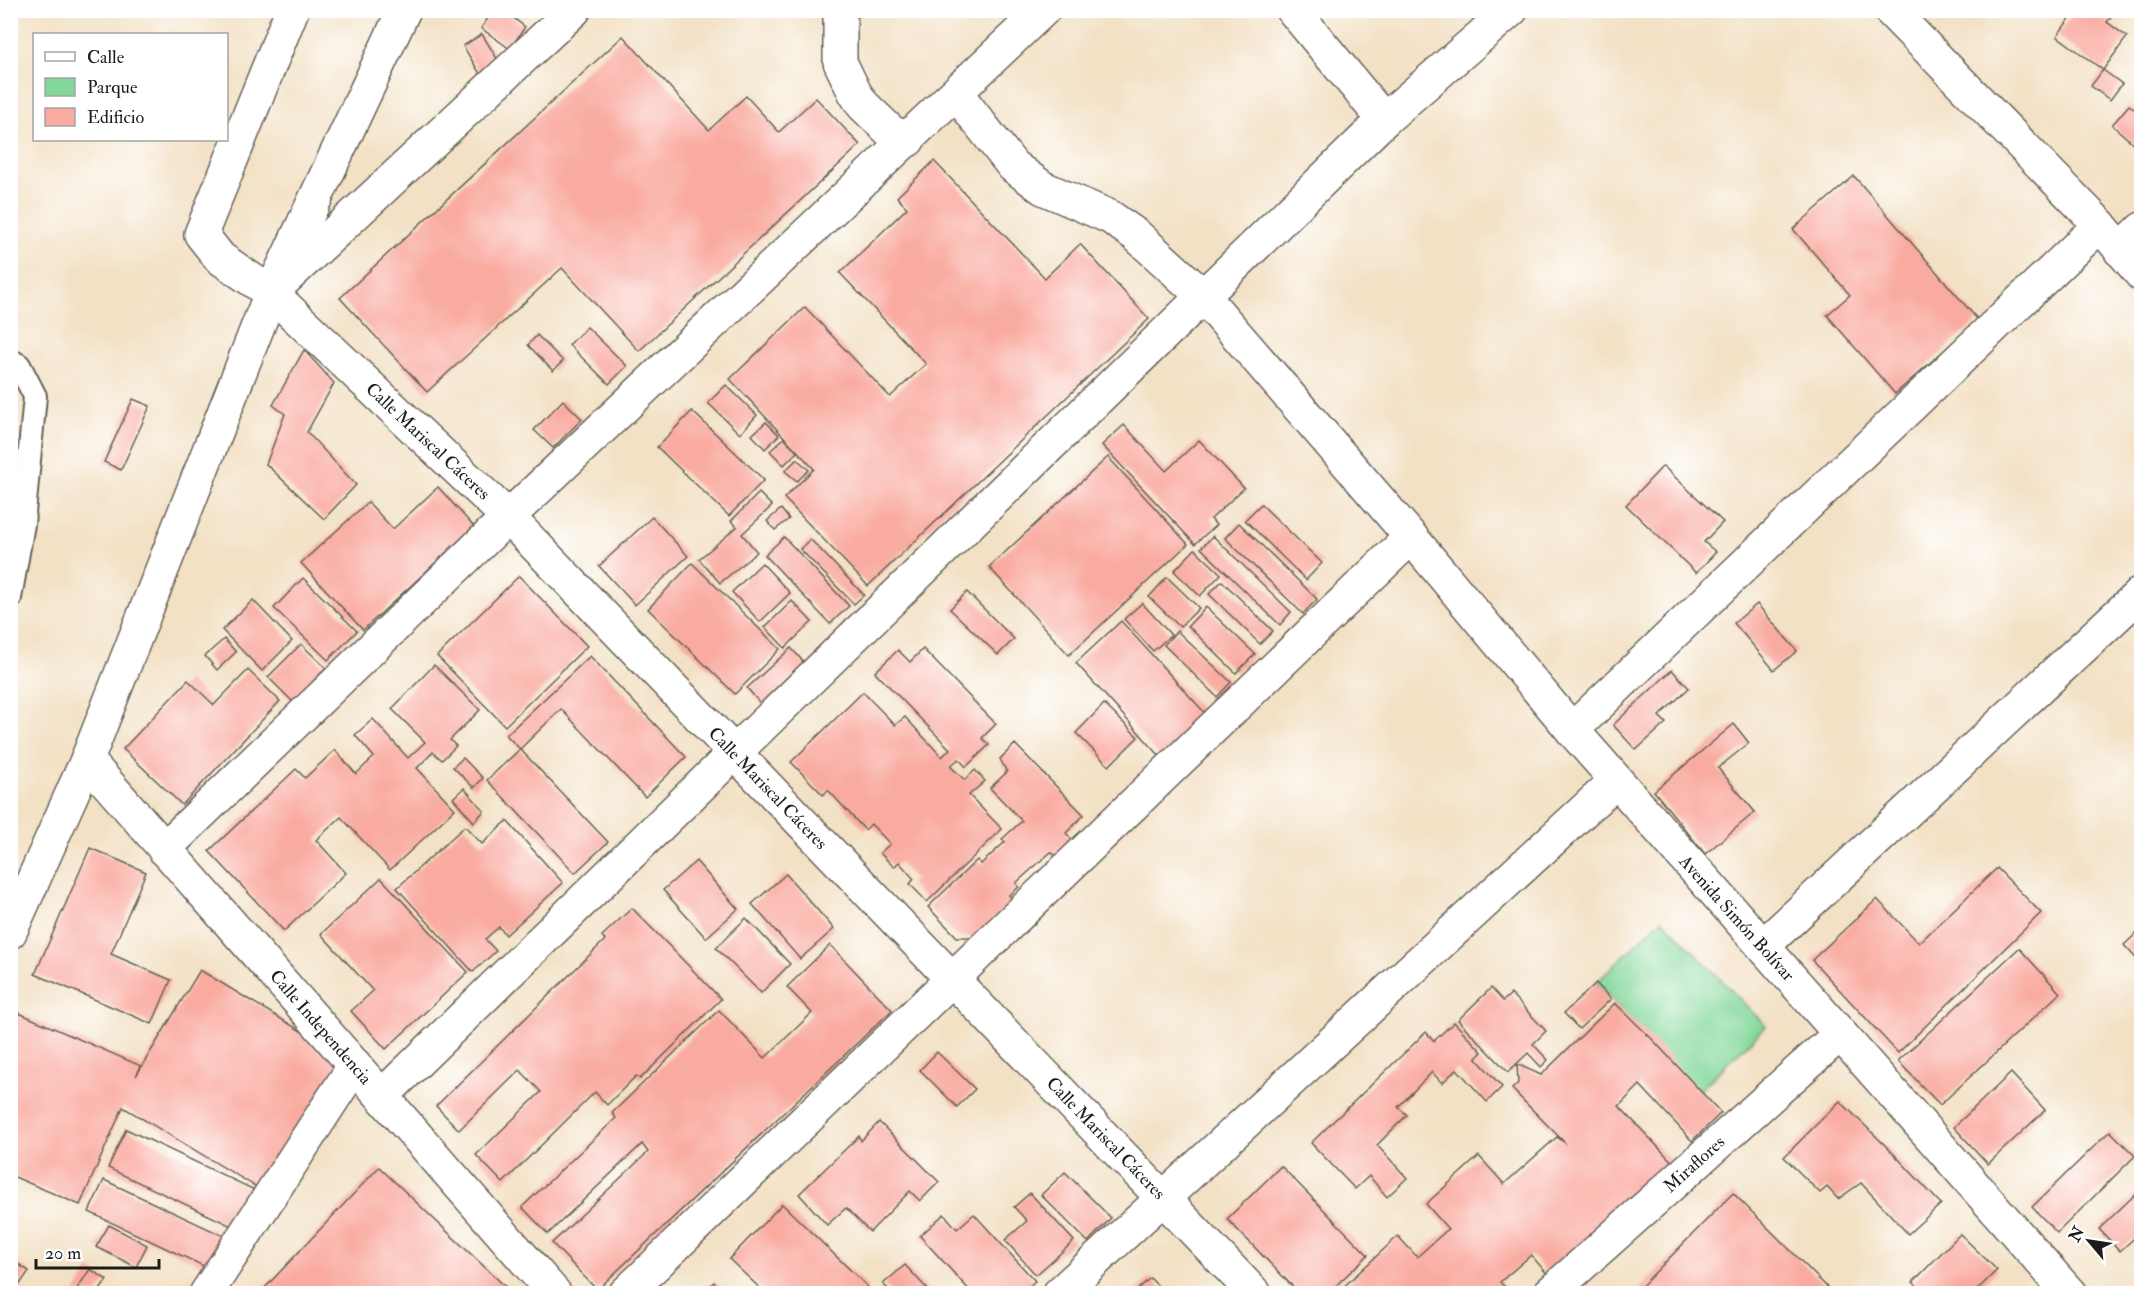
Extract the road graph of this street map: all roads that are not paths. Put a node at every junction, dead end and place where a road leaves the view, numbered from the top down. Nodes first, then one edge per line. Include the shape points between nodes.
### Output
1 (292, 10) edge
2 (404, 10) edge
3 (574, 10) edge
4 (840, 10) edge
5 (1043, 10) edge
6 (1293, 10) edge
7 (1511, 10) edge
8 (1890, 10) edge
9 (956, 93) junction
10 (1384, 120) junction
11 (908, 140) junction
12 (2100, 225) junction
13 (2131, 239) edge
14 (2142, 275) edge
15 (260, 286) junction
16 (1204, 297) junction
17 (10, 360) edge
18 (508, 518) junction
19 (1411, 537) junction
20 (2142, 592) edge
21 (10, 598) edge
22 (1572, 730) junction
23 (734, 752) junction
24 (87, 760) junction
25 (1616, 781) junction
26 (164, 849) junction
27 (10, 932) edge
28 (1762, 946) junction
29 (953, 979) junction
30 (1840, 1034) junction
31 (355, 1065) junction
32 (382, 1096) junction
33 (1163, 1197) junction
34 (206, 1293) edge
35 (555, 1293) edge
36 (625, 1293) edge
37 (1059, 1293) edge
38 (1256, 1293) edge
39 (1549, 1293) edge
40 (2070, 1293) edge

1 - 15 street, Calle Mariscal Cáceres via 201,234 220,258
2 - 15 street
3 - 15 street
4 - 11 street via 840,62 855,93 890,131
5 - 9 street
6 - 10 street
7 - 10 street
8 - 12 street
9 - 11 street
9 - 16 street, Avenida Simón Bolívar via 1013,166 1044,188 1110,217 1136,235
10 - 16 street
11 - 18 street
12 - 13 street
12 - 22 street
13 - 14 street
15 - 18 street, Calle Mariscal Cáceres
15 - 24 street
16 - 19 street, Avenida Simón Bolívar
16 - 23 street
17 - 21 lane via 19,365 35,396
18 - 23 street, Calle Mariscal Cáceres
18 - 26 street
19 - 22 street, Avenida Simón Bolívar
19 - 29 street
20 - 28 street
22 - 25 street, Avenida Simón Bolívar
23 - 29 street, Calle Mariscal Cáceres
23 - 32 street
24 - 26 street, Calle Independencia
24 - 27 street
25 - 28 street, Avenida Simón Bolívar
25 - 33 street
26 - 31 street, Calle Independencia
28 - 30 street, Avenida Simón Bolívar
29 - 33 street, Calle Mariscal Cáceres
29 - 36 street
30 - 39 street, Miraflores
30 - 40 street, Avenida Simón Bolívar
31 - 32 street, Calle Independencia
31 - 34 street
32 - 35 street, Calle Independencia
33 - 37 street
33 - 38 street, Calle Mariscal Cáceres

